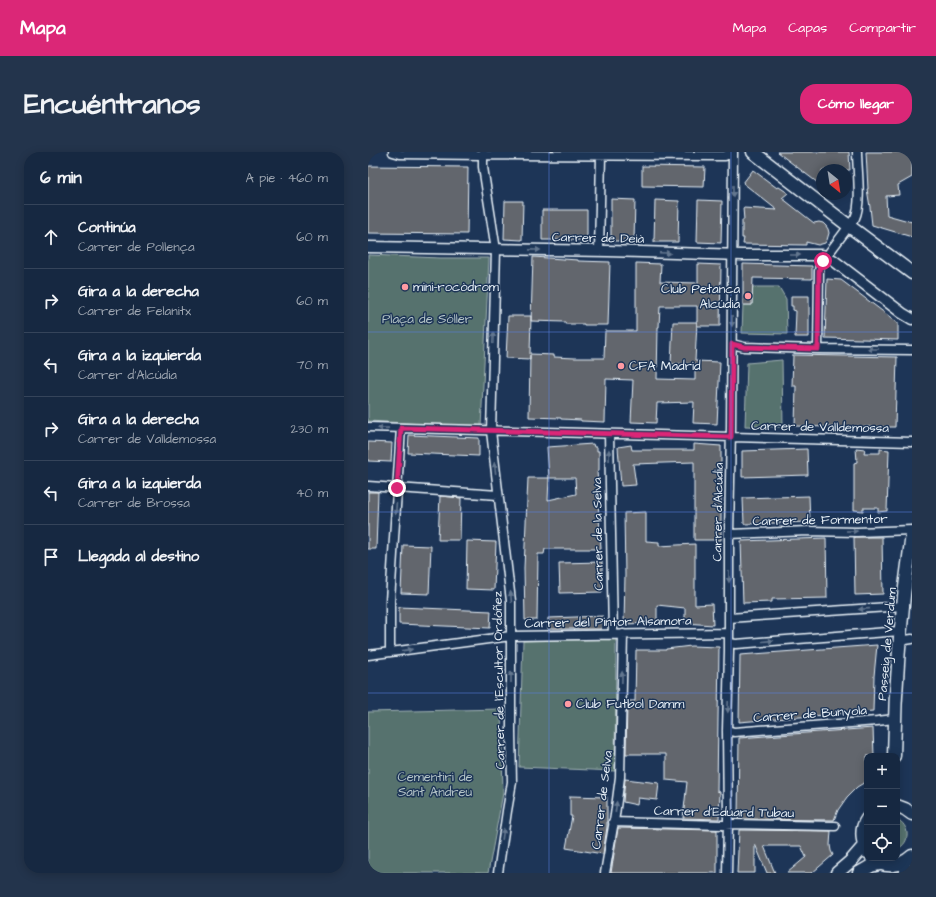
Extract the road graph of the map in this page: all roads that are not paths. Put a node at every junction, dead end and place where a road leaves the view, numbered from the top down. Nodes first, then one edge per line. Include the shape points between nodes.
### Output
1 (732, 152) edge
2 (753, 152) edge
3 (857, 152) edge
4 (398, 153) edge
5 (482, 154) edge
6 (601, 156) junction
7 (849, 226) junction
8 (368, 247) edge
9 (496, 250) junction
10 (599, 251) junction
11 (733, 255) junction
12 (827, 257) junction
13 (912, 273) edge
14 (912, 319) edge
15 (732, 344) junction
16 (818, 349) junction
17 (912, 350) edge
18 (368, 427) edge
19 (401, 428) junction
20 (491, 431) junction
21 (608, 434) junction
22 (731, 437) junction
23 (912, 442) edge
24 (368, 486) edge
25 (397, 488) junction
26 (498, 495) junction
27 (912, 530) edge
28 (729, 534) junction
29 (912, 534) edge
30 (903, 606) junction
31 (729, 618) junction
32 (729, 633) junction
33 (612, 634) junction
34 (623, 634) junction
35 (511, 636) junction
36 (899, 636) junction
37 (912, 639) edge
38 (729, 643) junction
39 (390, 652) junction
40 (368, 655) edge
41 (894, 719) junction
42 (727, 730) junction
43 (894, 753) edge
44 (900, 807) edge
45 (912, 814) edge
46 (614, 822) junction
47 (864, 822) edge
48 (727, 825) junction
49 (835, 826) dead end
50 (864, 844) edge
51 (864, 851) edge
52 (908, 864) edge
53 (882, 865) edge
54 (498, 873) edge
55 (605, 873) edge
56 (727, 873) edge
57 (837, 873) edge
58 (859, 873) edge

1 - 6 street via 725,156
1 -> 11 street, Carrer d'Alcúdia
2 - 7 main road
3 - 7 street via 858,208
4 - 5 street
5 - 6 street
5 - 9 street, Carrer de l'Escultor Ordóñez
6 - 10 street
7 - 12 street
7 - 13 main road
8 - 9 street, Carrer de Deià
9 -> 10 street, Carrer de Deià
20 -> 9 street, Carrer de l'Escultor Ordóñez
10 -> 11 street, Carrer de Deià
11 -> 12 street, Carrer de Deià
11 -> 15 street, Carrer d'Alcúdia
12 - 14 street
12 - 16 street via 819,271
15 - 16 street via 744,347
15 - 22 street, Carrer d'Alcúdia
17 -> 16 street
19 -> 18 street, Carrer de Valldemossa
19 - 20 street, Carrer de Valldemossa
19 - 25 street
20 - 21 street, Carrer de Valldemossa
26 -> 20 street, Carrer de l'Escultor Ordóñez
21 - 22 street, Carrer de Valldemossa
33 -> 21 street, Carrer de la Selva
22 - 23 street, Carrer de Valldemossa
22 - 28 street, Carrer d'Alcúdia
24 - 25 street
25 - 26 street
25 -> 39 street via 390,601
35 -> 26 street, Carrer de l'Escultor Ordóñez via 511,601
28 -> 27 street, Carrer de Formentor
28 -> 31 street, Carrer d'Alcúdia
29 - 30 main road, Passeig de Verdum
30 -> 31 street
30 - 36 main road, Passeig de Verdum
31 - 32 street, Carrer d'Alcúdia
32 - 34 street, Carrer del Pintor Alsamora
32 - 38 street, Carrer d'Alcúdia
33 - 34 street, Carrer del Pintor Alsamora
33 - 35 street, Carrer del Pintor Alsamora
46 -> 34 street, Carrer de Selva via 620,777
39 -> 35 street, Carrer del Pintor Alsamora
54 -> 35 street, Carrer de l'Escultor Ordóñez via 512,782
36 - 37 street
38 -> 36 street
36 - 41 main road, Passeig de Verdum
38 -> 42 street, Carrer d'Alcúdia
39 - 40 street, Carrer del Pintor Alsamora
41 - 42 street, Carrer de Bunyola via 734,732
41 - 43 main road, Passeig de Verdum
42 - 48 street, Carrer d'Alcúdia
44 - 45 main road
46 - 48 street, Carrer d'Eduard Tubau
46 - 55 street, Carrer de Selva
47 - 50 main road
48 - 49 street, Carrer d'Eduard Tubau
48 - 56 street, Carrer d'Alcúdia
51 - 57 main road
52 - 53 main road
53 - 58 main road via 871,866

